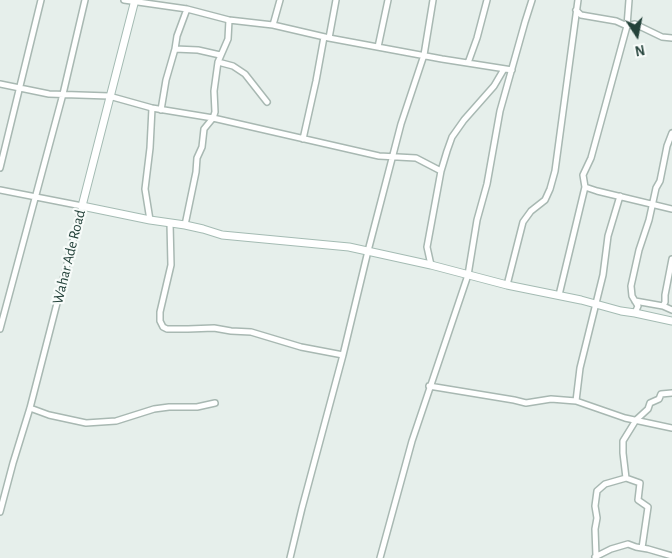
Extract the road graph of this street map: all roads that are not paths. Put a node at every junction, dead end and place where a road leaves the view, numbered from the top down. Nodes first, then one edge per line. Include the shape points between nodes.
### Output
1 (41, 0) edge
2 (85, 0) edge
3 (124, 0) edge
4 (280, 0) edge
5 (336, 0) edge
6 (388, 0) edge
7 (433, 0) edge
8 (487, 0) edge
9 (532, 0) edge
10 (578, 0) edge
11 (629, 0) edge
12 (134, 1) edge
13 (187, 9) junction
14 (576, 10) junction
15 (229, 20) junction
16 (273, 25) junction
17 (627, 26) junction
18 (326, 37) junction
19 (672, 38) edge
20 (378, 47) junction
21 (175, 49) junction
22 (220, 55) junction
23 (424, 56) junction
24 (218, 62) junction
25 (468, 63) junction
26 (504, 69) junction
27 (512, 70) junction
28 (0, 84) edge
29 (20, 88) junction
30 (63, 94) junction
31 (109, 96) junction
32 (267, 102) dead end
33 (152, 108) junction
34 (161, 110) junction
35 (213, 118) junction
36 (672, 133) edge
37 (303, 139) junction
38 (393, 156) junction
39 (0, 168) edge
40 (441, 171) junction
41 (585, 186) junction
42 (0, 190) edge
43 (620, 196) junction
44 (36, 197) junction
45 (652, 204) junction
46 (82, 206) junction
47 (672, 209) edge
48 (150, 220) junction
49 (170, 223) junction
50 (185, 225) junction
51 (368, 251) junction
52 (672, 259) edge
53 (431, 265) junction
54 (468, 275) junction
55 (507, 285) junction
56 (559, 295) junction
57 (635, 301) junction
58 (595, 304) junction
59 (663, 306) junction
60 (672, 310) edge
61 (635, 312) junction
62 (672, 321) edge
63 (0, 329) edge
64 (343, 355) junction
65 (429, 386) junction
66 (672, 393) edge
67 (576, 401) junction
68 (215, 403) dead end
69 (30, 408) junction
70 (636, 420) junction
71 (672, 428) edge
72 (626, 478) junction
73 (0, 512) edge
74 (642, 548) junction
75 (672, 556) edge
76 (595, 557) edge
77 (290, 558) edge
78 (380, 558) edge

1 - 29 street
2 - 30 street
3 - 12 street
4 - 16 street
5 - 18 street
6 - 20 street
7 - 23 street
8 - 25 street
9 - 27 street
10 - 14 street
11 - 17 street
12 - 13 street
12 - 31 street, Wahar Ade Road
13 - 15 street
13 - 21 street
14 - 17 street via 581,15
14 - 55 street via 555,171 545,200 523,222
15 - 16 street
15 - 22 street via 228,39
16 - 18 street
17 - 19 street via 635,24 662,37
17 - 41 street via 591,158 583,175
18 - 20 street
18 - 37 street
20 - 23 street
21 - 22 street
21 - 34 street
22 - 24 street
23 - 25 street
23 - 38 street
24 - 32 street via 240,70
24 - 35 street
25 - 26 street
26 - 27 street
26 - 40 street via 452,138
27 - 54 street via 500,111
28 - 29 street
29 - 30 street
29 - 39 street
30 - 31 street
30 - 44 street
31 - 33 street
31 - 46 street, Wahar Ade Road
33 - 34 street
33 - 48 street via 145,188
34 - 35 street
35 - 37 street
35 - 50 street via 204,129
36 - 45 street
37 - 38 street via 388,158
38 - 40 street via 416,158
38 - 51 street
40 - 53 street via 427,247
41 - 43 street
41 - 56 street
42 - 44 street
43 - 45 street
43 - 58 street via 608,236
44 - 46 street
44 - 63 street
45 - 47 street
45 - 57 street via 631,286
46 - 48 street
46 - 69 street, Wahar Ade Road
48 - 49 street
49 - 50 street
49 - 64 street via 171,265 160,312 162,327 251,332
50 - 51 street via 222,234
51 - 53 street
51 - 64 street
52 - 59 street
53 - 54 street
54 - 55 street
54 - 65 street
55 - 56 street
56 - 58 street
57 - 59 street
57 - 61 street via 638,306
58 - 61 street
58 - 67 street
59 - 60 street
61 - 62 street
64 - 77 street
65 - 67 street via 526,403 551,399
65 - 78 street
66 - 70 street via 661,394
67 - 70 street
68 - 69 street via 154,409 116,421 86,423 39,413
69 - 73 street, Wahar Ade Road
70 - 71 street
70 - 72 street via 623,441
72 - 74 street via 640,484 638,500 648,506
72 - 76 street via 605,484 597,491
74 - 75 street
74 - 76 street via 628,544 611,548

